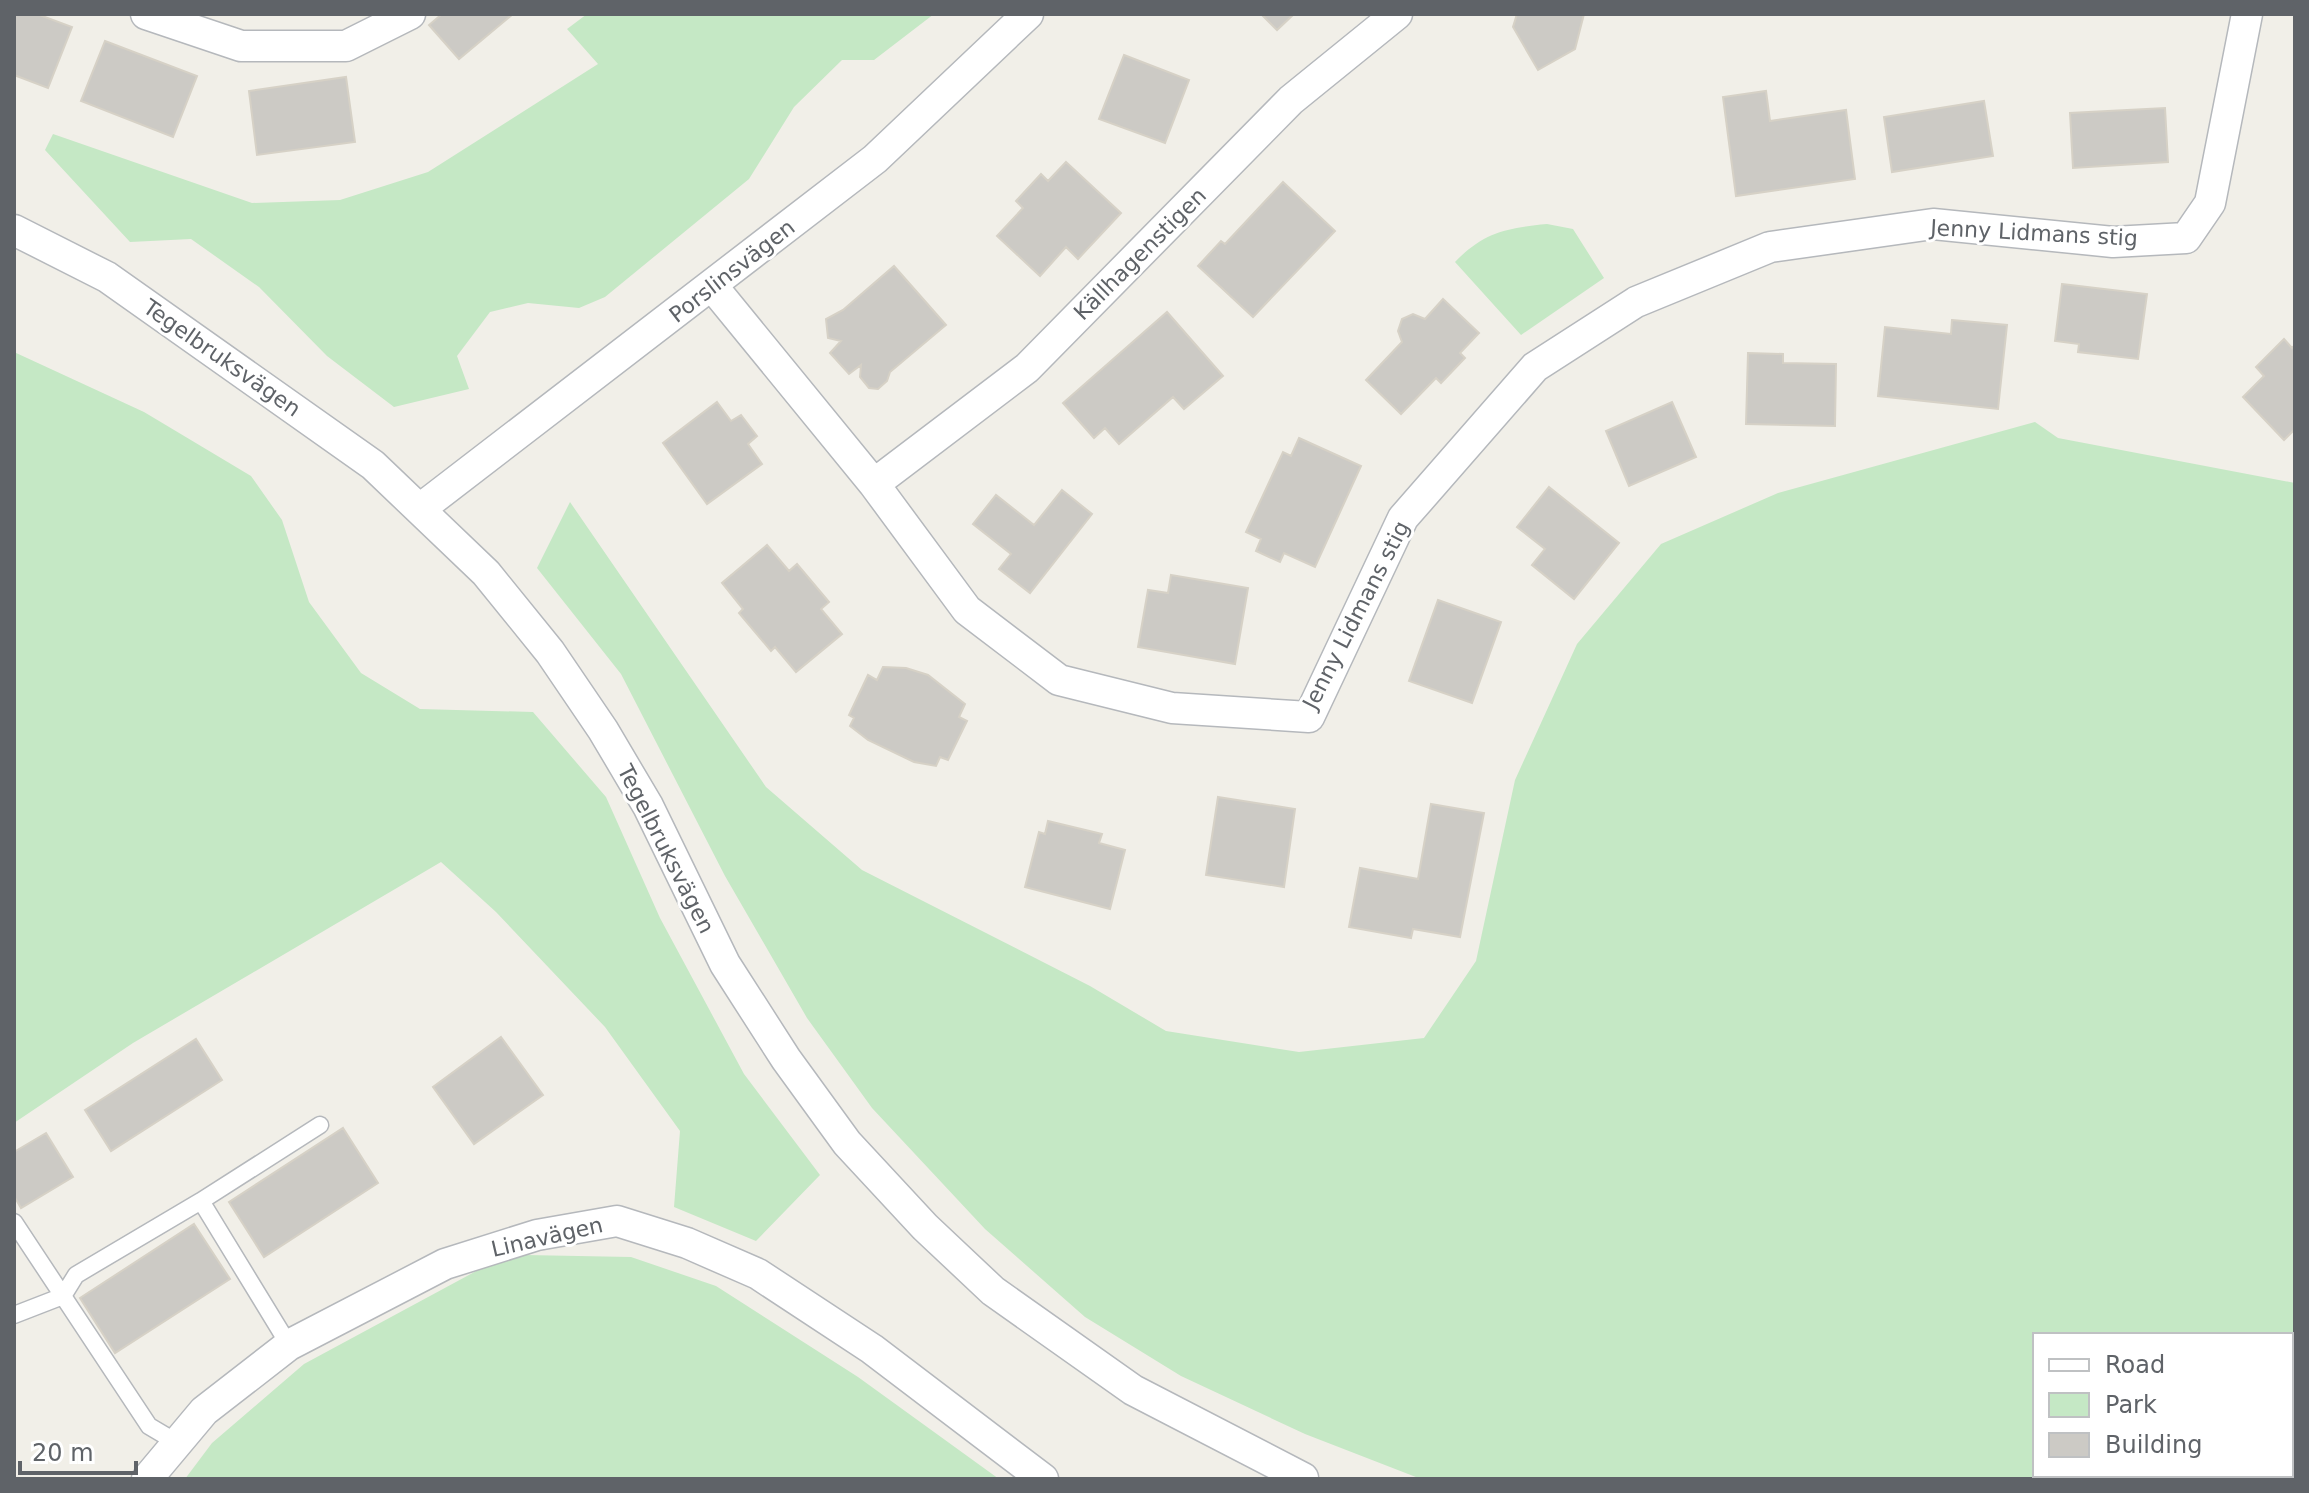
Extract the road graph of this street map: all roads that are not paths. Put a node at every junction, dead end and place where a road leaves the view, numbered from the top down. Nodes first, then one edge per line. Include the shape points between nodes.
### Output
1 (146, 14) edge
2 (410, 14) edge
3 (1028, 14) edge
4 (1397, 14) edge
5 (2247, 14) edge
6 (14, 230) edge
7 (713, 287) junction
8 (874, 484) junction
9 (420, 509) junction
10 (320, 1125) dead end
11 (201, 1201) junction
12 (14, 1222) edge
13 (63, 1296) junction
14 (14, 1315) edge
15 (289, 1345) junction
16 (176, 1442) junction
17 (147, 1479) edge
18 (1043, 1479) edge
19 (1304, 1479) edge

1 - 2 street via 241,46 346,46
3 - 7 street, Porslinsvägen via 875,159
4 - 8 street, Källhagenstigen via 1291,100 1027,368
5 - 8 street, Jenny Lidmans stig via 2210,203 2186,238 2113,242 1933,224 1770,247 1636,302 1535,367 1403,518 1309,717 1172,708 1059,680 967,610
6 - 9 street, Tegelbruksvägen via 107,277 373,465
7 - 8 street, Jenny Lidmans stig
7 - 9 street, Porslinsvägen
9 - 19 street, Tegelbruksvägen via 486,573 550,652 603,730 648,806 725,964 847,1143 993,1291 1049,1333 1133,1390
10 - 11 lane
11 - 13 lane via 76,1275
11 - 15 lane
12 - 13 lane
13 - 14 lane
13 - 16 lane via 149,1426
15 - 16 street, Linavägen via 204,1411
15 - 18 street, Linavägen via 445,1264 537,1235 617,1221 687,1243 758,1274 872,1349
16 - 17 street, Linavägen

